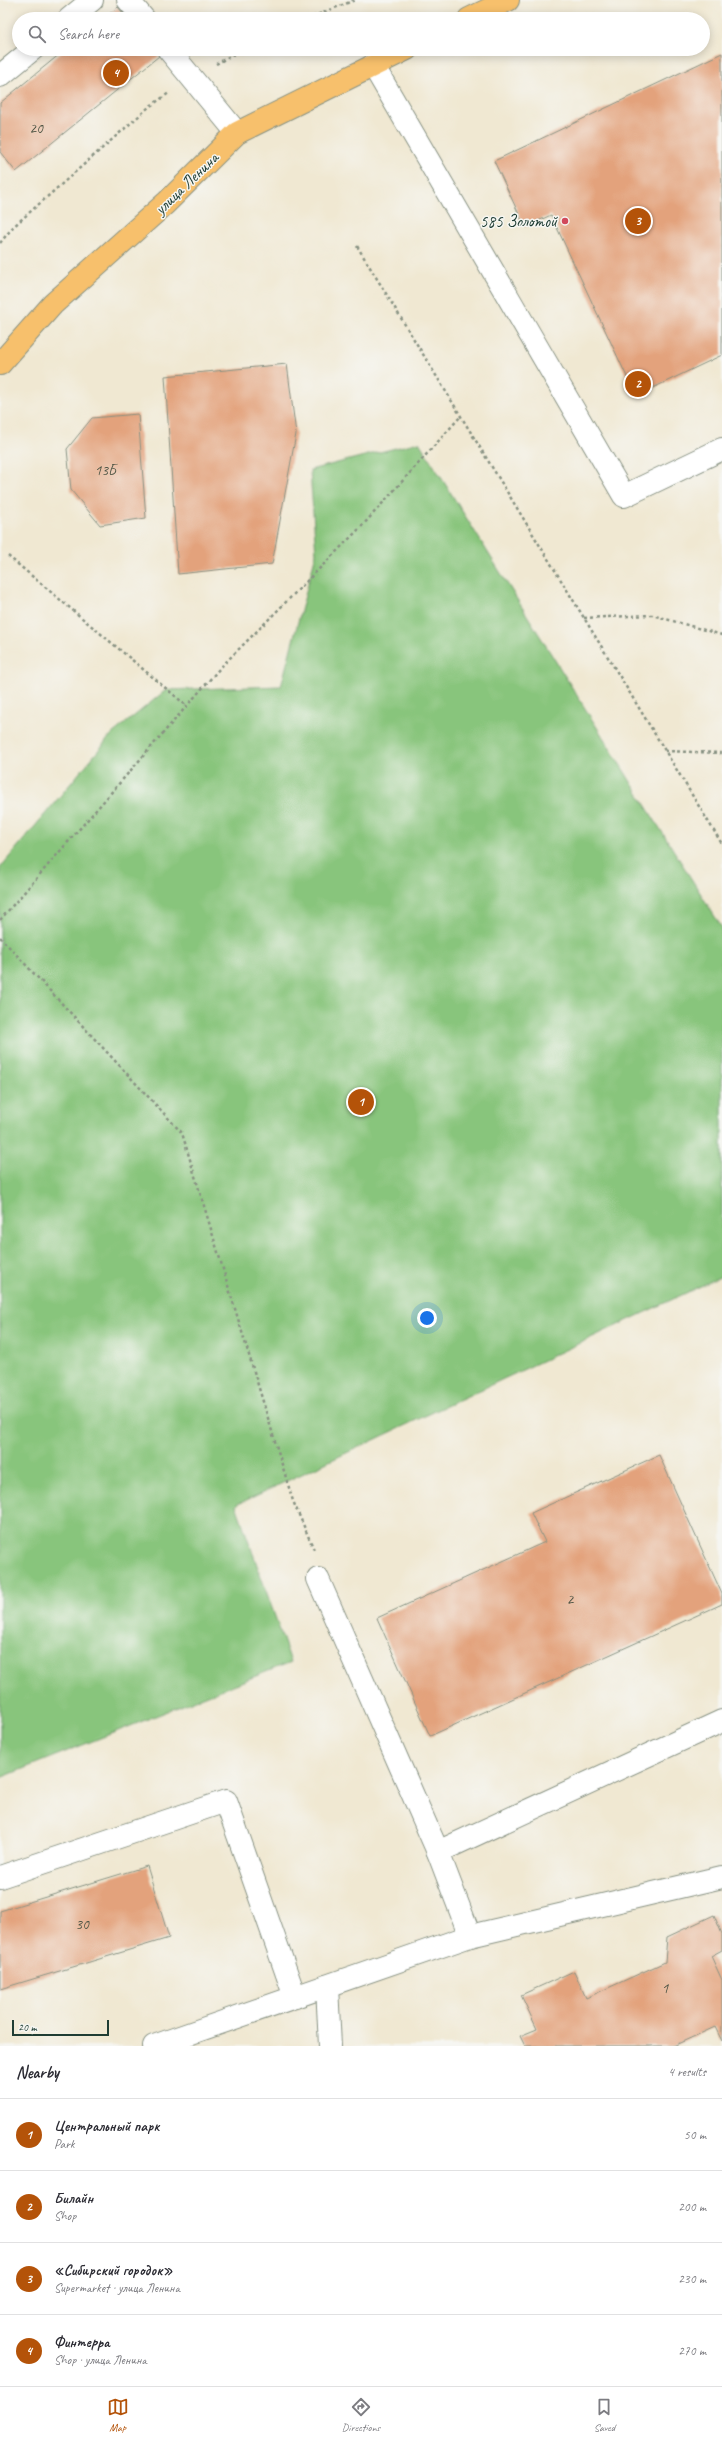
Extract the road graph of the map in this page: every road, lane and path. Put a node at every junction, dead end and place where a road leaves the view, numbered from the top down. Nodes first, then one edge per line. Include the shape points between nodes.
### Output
1 (92, 0) edge
2 (128, 0) edge
3 (355, 0) edge
4 (508, 0) edge
5 (77, 12) edge
6 (138, 12) edge
7 (325, 12) edge
8 (483, 12) edge
9 (24, 56) edge
10 (174, 56) edge
11 (230, 56) edge
12 (392, 56) edge
13 (373, 65) junction
14 (0, 76) edge
15 (191, 78) junction
16 (237, 134) junction
17 (0, 243) edge
18 (357, 246) dead end
19 (0, 364) edge
20 (461, 416) junction
21 (722, 449) edge
22 (8, 556) dead end
23 (584, 618) junction
24 (722, 635) edge
25 (187, 706) junction
26 (664, 751) junction
27 (722, 754) edge
28 (722, 844) edge
29 (0, 920) edge
30 (0, 937) edge
31 (317, 1557) dead end
32 (318, 1579) dead end
33 (722, 1721) edge
34 (438, 1852) junction
35 (0, 1877) edge
36 (722, 1877) edge
37 (470, 1936) junction
38 (327, 1986) junction
39 (295, 1997) junction
40 (154, 2046) edge
41 (330, 2046) edge

1 - 5 street
2 - 6 street
3 - 7 path
4 - 8 main road
9 - 14 street
10 - 15 street
11 - 15 path
12 - 13 main road, улица Ленина
13 - 16 main road, улица Ленина
13 - 21 street via 624,496
15 - 16 street
15 - 17 path via 148,107 13,227
16 - 19 main road, улица Ленина via 166,203 53,304
18 - 20 path
20 - 23 path
20 - 25 path via 362,526 220,668
22 - 25 path
23 - 24 path via 652,615
23 - 26 path
25 - 29 path
26 - 27 path
26 - 28 path
30 - 31 path via 182,1133 293,1501
32 - 34 street
33 - 34 street
34 - 37 street
35 - 39 street via 226,1801
36 - 37 street
37 - 38 street
38 - 39 street
38 - 41 street
39 - 40 street

